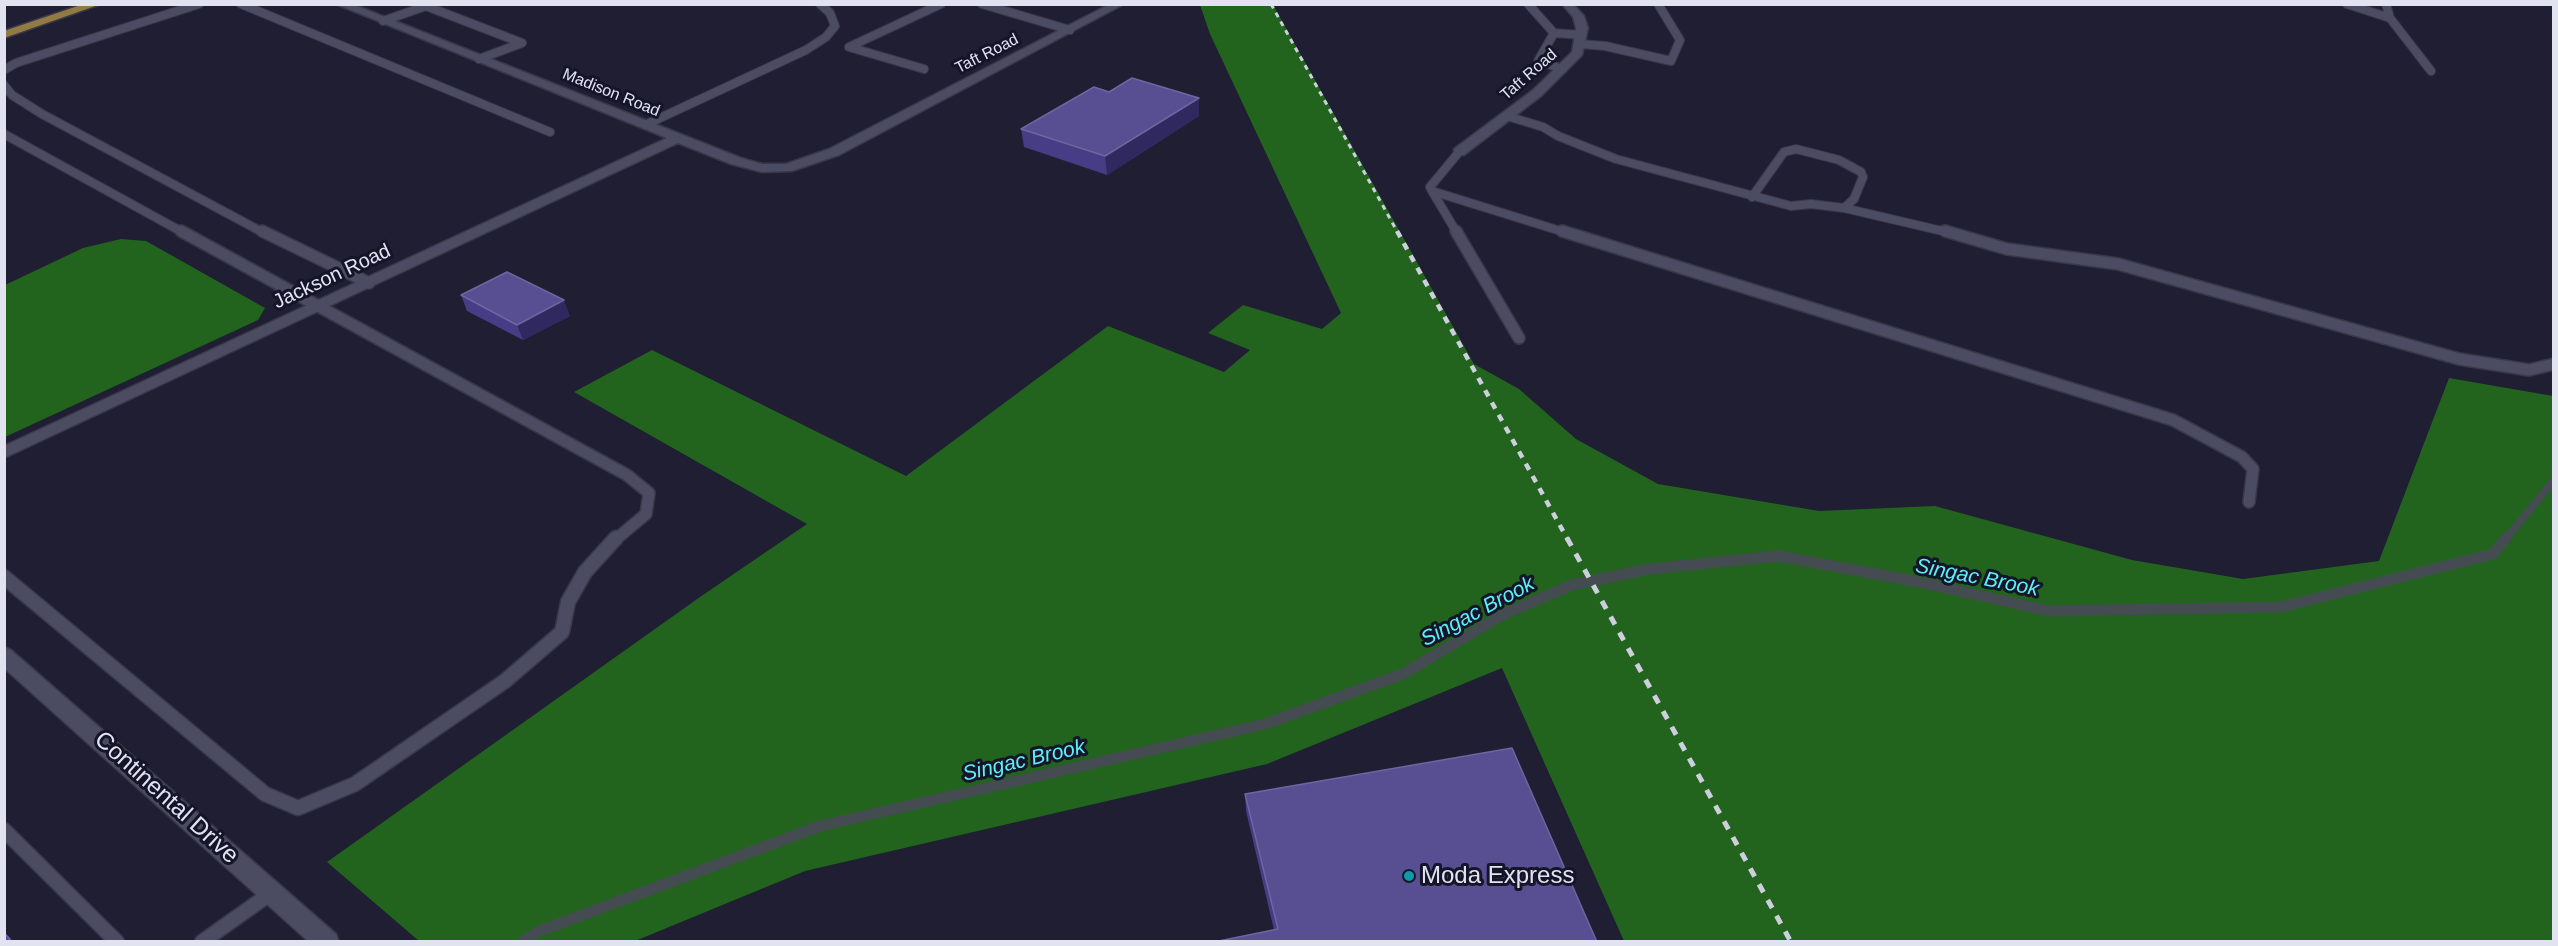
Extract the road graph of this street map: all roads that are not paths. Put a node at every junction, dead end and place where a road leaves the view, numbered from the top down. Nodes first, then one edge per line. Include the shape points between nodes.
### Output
1 (96, 4) edge
2 (200, 4) edge
3 (241, 4) edge
4 (341, 4) edge
5 (820, 4) edge
6 (940, 4) edge
7 (982, 4) edge
8 (1119, 4) edge
9 (1528, 4) edge
10 (1567, 4) edge
11 (1658, 4) edge
12 (2347, 4) edge
13 (2386, 4) edge
14 (2390, 18) junction
15 (383, 21) junction
16 (1070, 30) junction
17 (1554, 33) junction
18 (4, 34) edge
19 (1581, 40) junction
20 (479, 59) junction
21 (924, 69) dead end
22 (1563, 69) junction
23 (5, 71) edge
24 (2431, 71) dead end
25 (4, 85) edge
26 (1507, 116) junction
27 (645, 125) junction
28 (550, 132) dead end
29 (870, 133) joint
30 (4, 134) edge
31 (678, 138) junction
32 (1459, 152) joint
33 (1432, 191) junction
34 (1752, 197) junction
35 (1844, 208) junction
36 (369, 283) junction
37 (317, 307) junction
38 (1519, 338) dead end
39 (2553, 364) edge
40 (4, 453) edge
41 (2249, 502) dead end
42 (4, 577) edge
43 (4, 655) edge
44 (4, 830) edge
45 (272, 893) junction
46 (117, 942) edge
47 (202, 942) edge
48 (327, 942) edge

1 - 18 main road
2 - 23 lane via 16,63
3 - 28 lane
4 - 15 street, Madison Road
5 - 27 lane via 830,13 835,26 826,37
6 - 21 lane via 849,47
7 - 16 lane
8 - 16 street, Taft Road
9 - 17 lane
10 - 19 street via 1578,16
11 - 19 lane via 1680,40 1671,61
12 - 14 lane
13 - 14 lane
14 - 24 lane
15 - 20 street, Madison Road
15 - 20 lane via 426,6 522,42
16 - 29 street, Taft Road
17 - 19 lane
17 - 22 lane via 1538,61
19 - 22 street, Taft Road via 1578,52
20 - 27 street, Madison Road
22 - 26 street, Taft Road
25 - 36 lane via 12,95 42,114 297,250
26 - 32 street, Taft Road
26 - 34 lane via 1616,159
27 - 31 street, Madison Road
29 - 31 street, Madison Road via 787,168 736,161
30 - 37 lane
31 - 36 street, Jackson Road
32 - 33 lane via 1430,187
33 - 38 lane
33 - 41 lane via 2173,420 2242,457 2253,469
34 - 35 lane via 1791,206
34 - 35 lane via 1784,152 1796,149 1839,160 1861,172 1863,177 1854,199
35 - 39 lane via 1928,226 2007,249 2118,264 2460,360 2529,370
36 - 37 street, Jackson Road
37 - 40 street, Jackson Road
37 - 42 lane via 627,475 649,493 646,514 613,541 585,572 568,602 562,632 505,681 355,784 298,808 265,794
43 - 45 street, Continental Drive
44 - 46 lane
45 - 47 lane
45 - 48 street, Continental Drive

